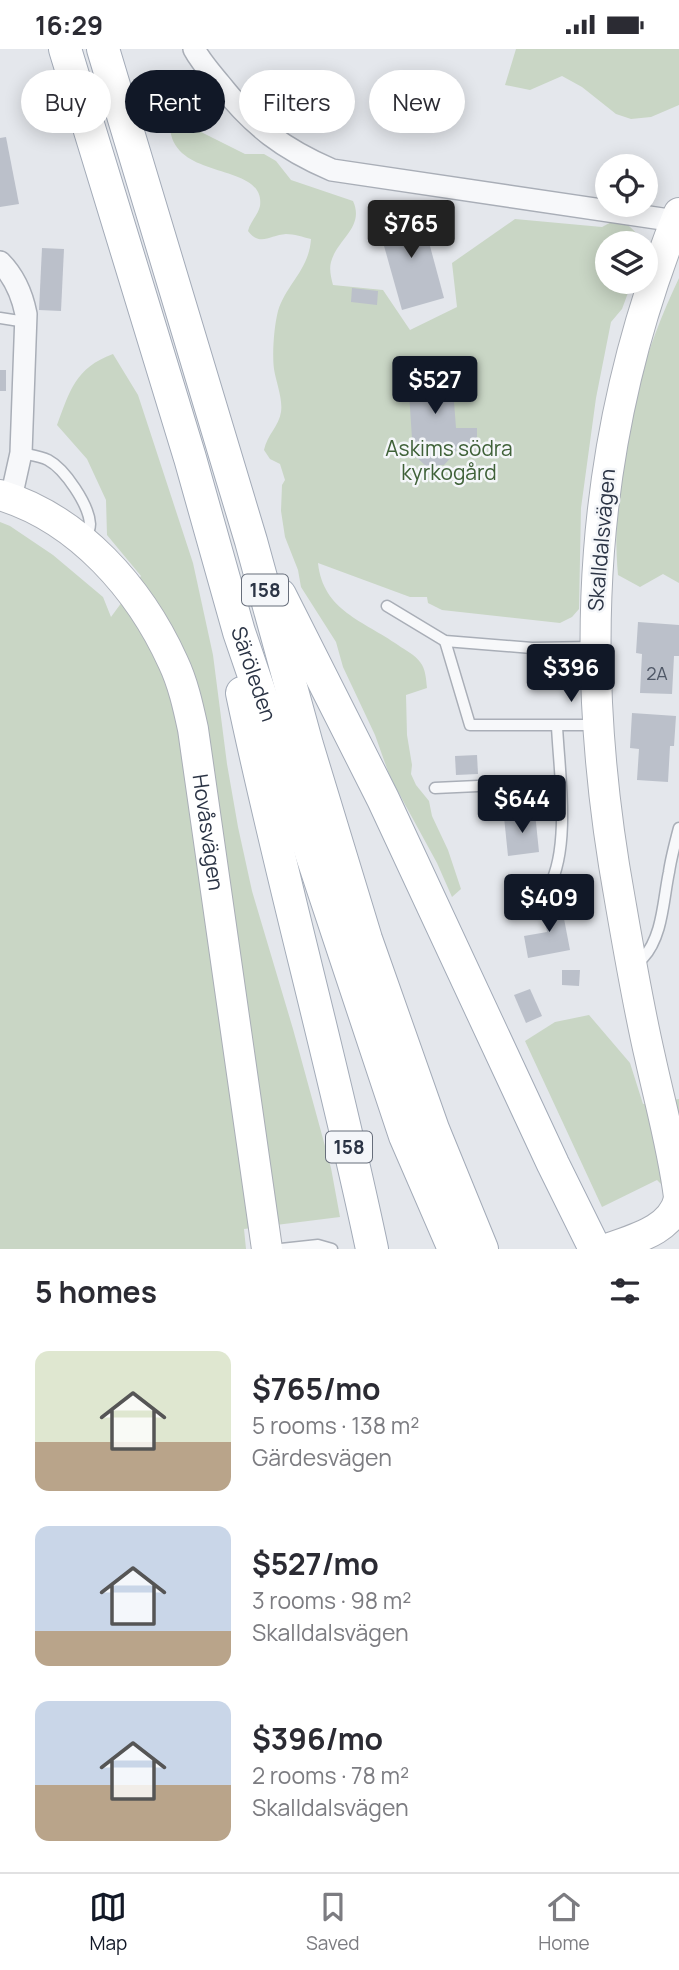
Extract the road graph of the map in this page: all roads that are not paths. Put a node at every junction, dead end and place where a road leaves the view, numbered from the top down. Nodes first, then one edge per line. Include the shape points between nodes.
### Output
1 (65, 49) edge
2 (103, 49) edge
3 (194, 49) edge
4 (678, 217) edge
5 (0, 262) edge
6 (0, 318) edge
7 (26, 322) junction
8 (21, 453) junction
9 (6, 497) edge
10 (251, 541) junction
11 (83, 542) junction
12 (387, 606) dead end
13 (239, 632) junction
14 (444, 641) junction
15 (595, 647) junction
16 (597, 725) junction
17 (557, 726) junction
18 (560, 782) junction
19 (435, 788) dead end
20 (679, 828) edge
21 (529, 912) dead end
22 (631, 961) junction
23 (676, 1213) edge
24 (267, 1249) edge
25 (281, 1249) edge
26 (332, 1249) edge
27 (372, 1249) edge
28 (454, 1249) edge
29 (482, 1249) edge
30 (595, 1249) edge
31 (607, 1249) edge

1 - 13 main road, Säröleden / 158
2 - 10 main road, Säröleden / 158
3 - 4 street via 240,110 260,128 282,146 332,170
4 - 15 street, Skalldalsvägen via 648,294 618,409 599,538
5 - 7 street via 22,296
6 - 7 lane
7 - 8 street
8 - 9 street
8 - 11 lane via 46,458 70,482 90,523
9 - 11 street, Hovåsvägen via 54,520
10 - 29 main road, Säröleden / 158 via 366,939 433,1129
10 - 30 main road, 158 via 383,799
11 - 24 street, Hovåsvägen via 142,605 174,664 187,703
12 - 14 lane
13 - 27 main road, 158 via 240,685
13 - 28 main road, Säröleden / 158 via 405,1136
14 - 15 lane
14 - 17 lane via 470,725
15 - 16 street, Skalldalsvägen
16 - 17 lane
16 - 22 street, Skalldalsvägen via 604,802
17 - 18 lane
18 - 19 lane
18 - 21 lane via 563,810 557,863 549,889
20 - 22 lane via 652,945 643,958
22 - 23 street, Skalldalsvägen
23 - 31 street via 650,1232
25 - 26 lane via 318,1245

